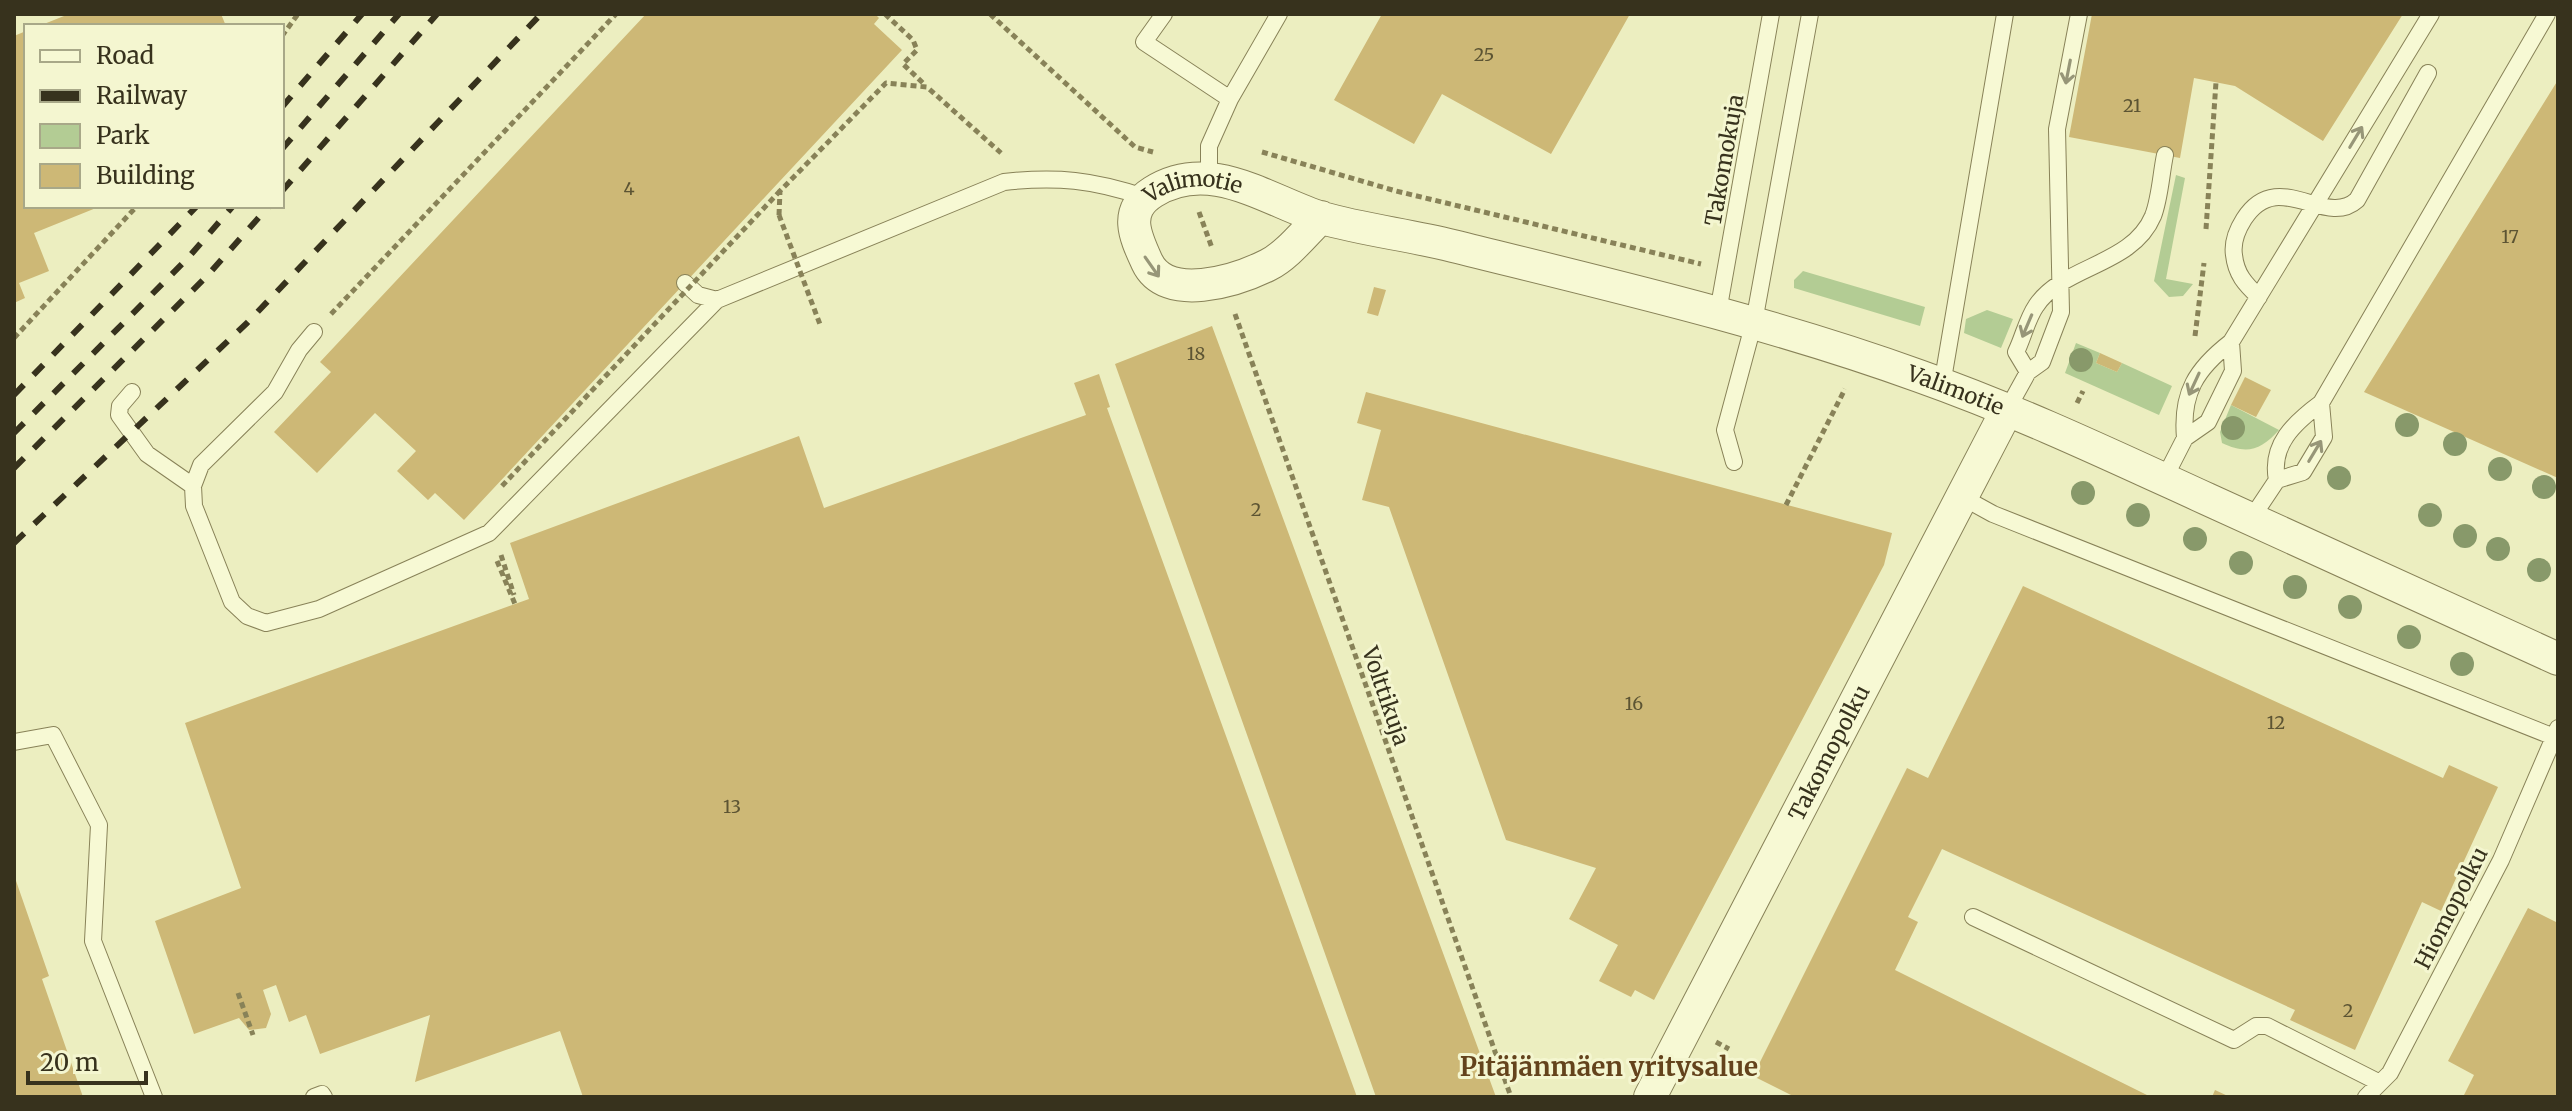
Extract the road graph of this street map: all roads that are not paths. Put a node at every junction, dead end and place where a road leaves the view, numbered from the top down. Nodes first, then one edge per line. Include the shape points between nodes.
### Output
1 (1164, 14) edge
2 (1279, 14) edge
3 (1771, 14) edge
4 (1810, 14) edge
5 (2005, 14) edge
6 (2079, 14) edge
7 (2431, 14) edge
8 (2547, 14) edge
9 (2428, 73) dead end
10 (1230, 99) junction
11 (2165, 155) dead end
12 (1202, 192) junction
13 (1144, 197) junction
14 (2315, 204) junction
15 (1321, 217) junction
16 (685, 283) dead end
17 (2058, 286) junction
18 (2259, 297) junction
19 (717, 300) junction
20 (1718, 312) junction
21 (1754, 322) junction
22 (314, 332) road end
23 (2231, 342) junction
24 (2028, 372) junction
25 (1942, 385) junction
26 (132, 392) dead end
27 (2321, 403) junction
28 (2007, 410) junction
29 (2185, 438) junction
30 (1734, 462) dead end
31 (2164, 479) junction
32 (2277, 480) junction
33 (193, 486) junction
34 (1962, 497) junction
35 (2251, 519) junction
36 (2558, 659) edge
37 (2556, 732) edge
38 (14, 742) edge
39 (1973, 917) dead end
40 (2380, 1083) junction
41 (154, 1097) edge
42 (314, 1097) edge
43 (324, 1097) edge
44 (1651, 1097) edge
45 (2366, 1097) edge

1 - 10 lane via 1144,42
2 - 10 lane
3 - 20 lane, Takomokuja
4 - 21 lane
5 - 25 lane
6 -> 17 lane via 2057,129
14 -> 7 lane
8 - 27 lane
9 - 14 lane via 2357,200 2333,210
10 - 12 lane via 1209,146
11 - 17 lane via 2153,217 2106,262
12 - 13 street, Valimotie via 1164,185
12 - 15 street, Valimotie via 1245,185
13 -> 15 street, Valimotie via 1134,213 1133,230 1150,270 1164,283 1223,281 1272,264
13 - 19 lane via 1105,184 1052,177 1004,182
14 - 18 lane
14 - 18 lane via 2298,197 2261,203 2237,231 2235,267
15 - 20 street, Valimotie
16 - 19 lane via 698,295
17 - 24 lane via 2061,312 2042,362
17 -> 24 lane via 2036,305 2016,352
18 - 23 lane
19 - 33 lane via 489,533 319,609 266,623 247,616 232,602 194,506
20 - 21 street, Valimotie
21 - 25 street, Valimotie
21 - 30 lane via 1725,430
22 - 33 lane via 275,392 201,465
23 - 29 lane via 2233,371 2208,422
23 -> 29 lane via 2203,363 2182,408
24 - 28 lane
25 - 28 street, Valimotie
26 - 33 lane via 119,415 147,454
27 - 32 lane via 2295,422 2273,461
32 -> 27 lane via 2303,472 2324,437
28 - 31 street, Valimotie
28 - 34 street, Takomopolku
29 - 31 lane
31 - 35 street, Valimotie
32 - 35 lane
34 - 37 lane via 1993,514
34 - 44 street, Takomopolku
35 - 36 street, Valimotie
37 - 40 lane, Hiomopolku via 2501,860 2390,1073
38 - 41 lane via 53,735 99,825 93,941
39 - 40 lane via 2234,1040 2256,1026 2267,1026
40 - 45 lane, Hiomopolku
42 - 43 lane

